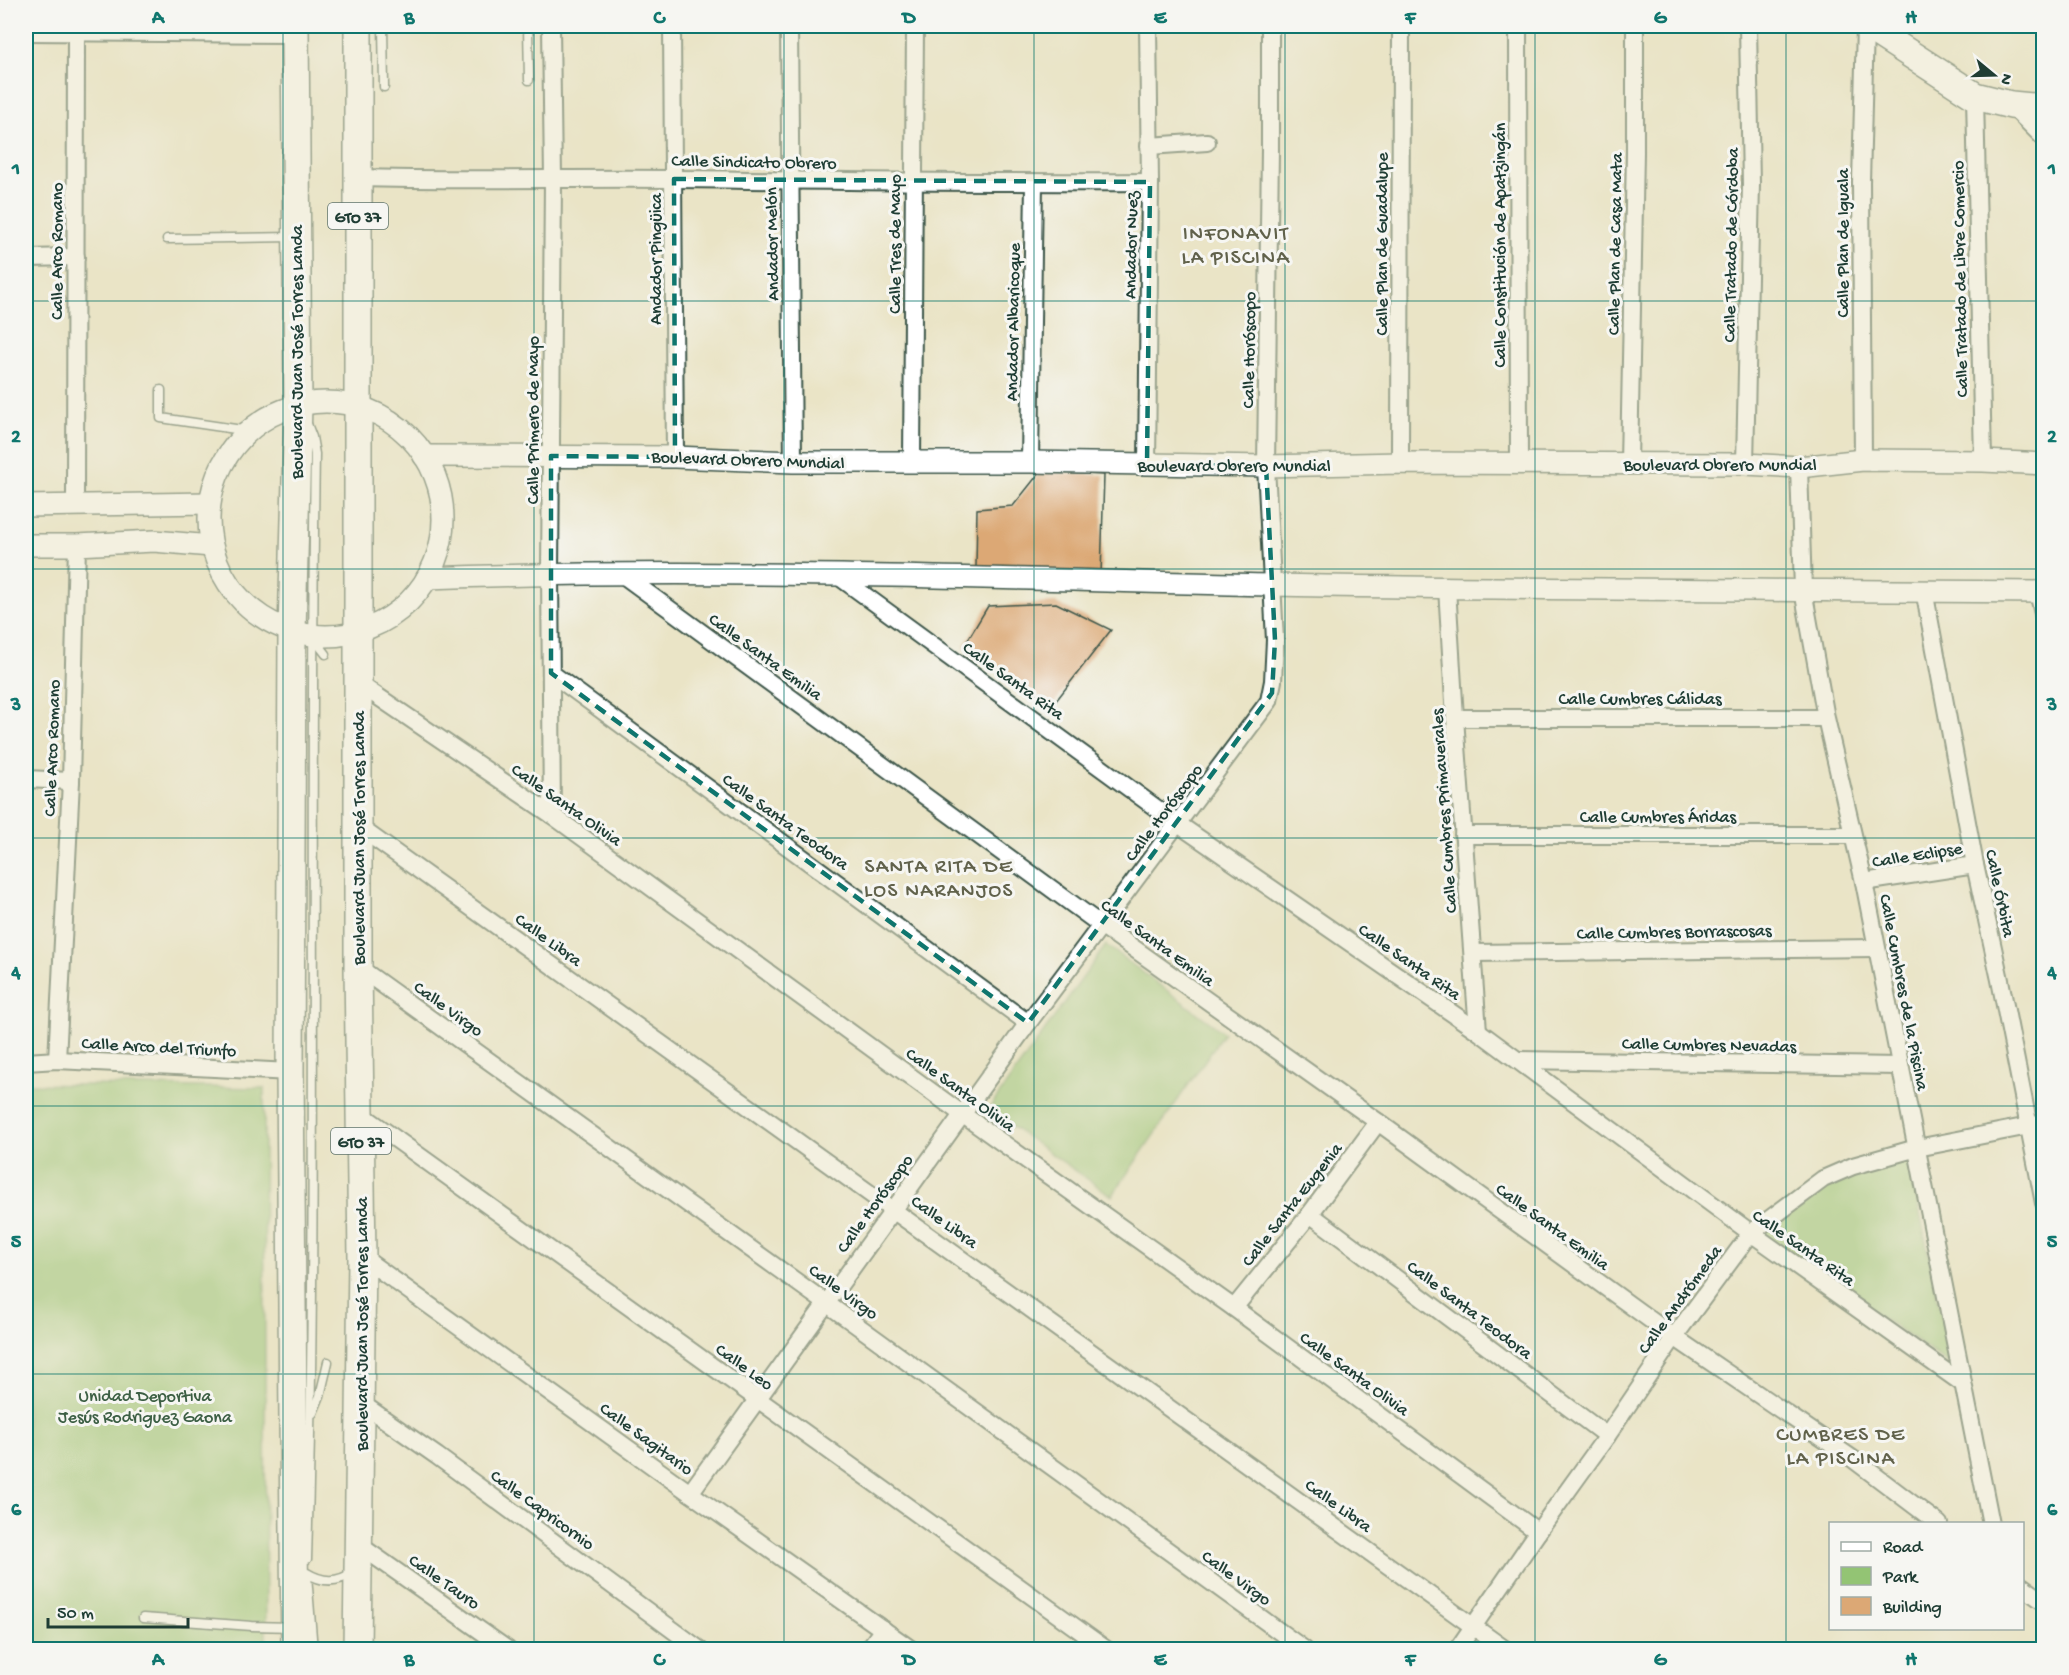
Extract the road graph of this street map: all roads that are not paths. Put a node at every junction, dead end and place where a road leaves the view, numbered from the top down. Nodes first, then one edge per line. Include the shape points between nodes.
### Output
1 (358, 26) edge
2 (383, 26) edge
3 (528, 26) edge
4 (550, 26) edge
5 (672, 26) edge
6 (789, 26) edge
7 (915, 26) edge
8 (1148, 26) edge
9 (1270, 26) edge
10 (1401, 26) edge
11 (1518, 26) edge
12 (1635, 26) edge
13 (1748, 26) edge
14 (1866, 26) edge
15 (295, 30) edge
16 (76, 32) junction
17 (26, 33) edge
18 (529, 80) dead end
19 (384, 87) dead end
20 (1975, 96) junction
21 (2011, 105) junction
22 (2043, 106) edge
23 (2043, 138) edge
24 (1207, 142) dead end
25 (1149, 146) junction
26 (358, 178) junction
27 (553, 179) junction
28 (674, 179) junction
29 (914, 181) junction
30 (790, 182) junction
31 (1150, 182) junction
32 (1034, 183) junction
33 (297, 237) junction
34 (167, 239) dead end
35 (76, 257) junction
36 (26, 258) edge
37 (161, 390) dead end
38 (298, 405) junction
39 (358, 406) junction
40 (249, 430) junction
41 (424, 456) junction
42 (551, 456) junction
43 (675, 457) junction
44 (1863, 460) junction
45 (1983, 461) junction
46 (793, 462) junction
47 (912, 462) junction
48 (1030, 462) junction
49 (1400, 463) junction
50 (1520, 464) junction
51 (1629, 464) junction
52 (1745, 464) junction
53 (2043, 464) edge
54 (1147, 465) junction
55 (1266, 466) junction
56 (1799, 467) junction
57 (209, 503) junction
58 (26, 506) edge
59 (75, 506) junction
60 (26, 545) edge
61 (77, 545) junction
62 (211, 546) junction
63 (550, 573) junction
64 (834, 573) junction
65 (623, 575) junction
66 (427, 578) junction
67 (1272, 585) junction
68 (1447, 588) junction
69 (1803, 590) junction
70 (1924, 590) junction
71 (2041, 592) edge
72 (2043, 618) edge
73 (358, 633) junction
74 (302, 634) junction
75 (326, 654) dead end
76 (550, 673) junction
77 (358, 683) junction
78 (1455, 718) junction
79 (1826, 718) junction
80 (26, 779) edge
81 (70, 781) junction
82 (552, 815) junction
83 (1178, 824) junction
84 (359, 827) junction
85 (1463, 835) junction
86 (1852, 835) junction
87 (1975, 865) junction
88 (1864, 882) junction
89 (1101, 925) junction
90 (1876, 948) junction
91 (1473, 953) junction
92 (358, 967) junction
93 (1028, 1023) junction
94 (1478, 1031) junction
95 (57, 1060) junction
96 (1518, 1060) junction
97 (26, 1062) edge
98 (1899, 1066) junction
99 (290, 1072) junction
100 (361, 1114) junction
101 (962, 1114) junction
102 (1378, 1122) junction
103 (2035, 1125) edge
104 (1917, 1148) junction
105 (2043, 1203) edge
106 (894, 1209) junction
107 (1310, 1214) junction
108 (1751, 1233) junction
109 (362, 1257) junction
110 (826, 1303) junction
111 (1234, 1308) junction
112 (1674, 1337) junction
113 (328, 1362) dead end
114 (1962, 1383) junction
115 (757, 1399) junction
116 (361, 1403) junction
117 (311, 1418) junction
118 (1607, 1436) junction
119 (690, 1493) junction
120 (1936, 1522) edge
121 (1991, 1522) edge
122 (1538, 1532) junction
123 (359, 1556) junction
124 (307, 1573) junction
125 (2024, 1588) edge
126 (357, 1598) junction
127 (2043, 1602) edge
128 (143, 1618) dead end
129 (1474, 1626) junction
130 (883, 1629) junction
131 (295, 1638) edge
132 (314, 1650) edge
133 (347, 1650) edge
134 (357, 1650) edge
135 (508, 1650) edge
136 (700, 1650) edge
137 (868, 1650) edge
138 (912, 1650) edge
139 (1107, 1650) edge
140 (1305, 1650) edge
141 (1457, 1650) edge
142 (1506, 1650) edge

1 - 26 main road, Boulevard Juan José Torres Landa / GTO 37
2 - 19 lane
3 - 18 lane
4 - 27 street, Calle Primero de Mayo
5 - 28 street, Andador Pingüica
6 - 30 street, Andador Melón
7 - 29 street, Calle Tres de Mayo
8 - 25 street, Andador Nuez
9 - 55 street, Calle Horóscopo
10 - 49 street, Calle Plan de Guadalupe
11 - 50 street, Calle Constitución de Apatzingán
12 - 51 street, Calle Plan de Casa Mata
13 - 52 street, Calle Tratado de Córdoba via 1751,184
14 - 20 main road
14 - 44 street, Calle Plan de Iguala via 1861,182
15 - 16 street
15 - 33 main road, Boulevard Juan José Torres Landa
16 - 17 street
16 - 35 street, Calle Arco Romano
20 - 21 main road
20 - 45 street, Calle Tratado de Libre Comercio
21 - 22 main road
21 - 23 street
24 - 25 street
25 - 31 street, Andador Nuez
26 - 27 street, Calle Sindicato Obrero
26 - 39 main road, Boulevard Juan José Torres Landa / GTO 37
27 - 28 street, Calle Sindicato Obrero
27 - 42 street, Calle Primero de Mayo
28 - 30 street, Calle Sindicato Obrero
28 - 43 street, Andador Pingüica
29 - 30 street, Calle Sindicato Obrero
29 - 32 street, Calle Sindicato Obrero
29 - 47 street, Calle Tres de Mayo
30 - 46 street, Andador Melón
31 - 32 street, Calle Sindicato Obrero
31 - 54 street, Andador Nuez
32 - 48 street, Andador Albaricoque
33 - 34 lane
33 - 38 main road, Boulevard Juan José Torres Landa
35 - 36 street
35 - 59 street, Calle Arco Romano
37 - 40 lane via 161,418
38 - 39 street via 328,402
38 - 40 street
38 - 74 main road, Boulevard Juan José Torres Landa
39 - 41 street via 396,425
39 - 73 main road, Boulevard Juan José Torres Landa / GTO 37
40 - 57 street via 230,451
41 - 42 street, Boulevard Obrero Mundial
41 - 66 street via 438,485 443,517 439,549
42 - 43 street, Boulevard Obrero Mundial
42 - 63 street, Calle Primero de Mayo
43 - 46 street, Boulevard Obrero Mundial
44 - 45 street, Boulevard Obrero Mundial
44 - 56 street, Boulevard Obrero Mundial
45 - 53 street, Boulevard Obrero Mundial
46 - 47 street, Boulevard Obrero Mundial
47 - 48 street, Boulevard Obrero Mundial
48 - 54 street, Boulevard Obrero Mundial
49 - 50 street, Boulevard Obrero Mundial
49 - 55 street, Boulevard Obrero Mundial
50 - 51 street, Boulevard Obrero Mundial
51 - 52 street, Boulevard Obrero Mundial
52 - 56 street, Boulevard Obrero Mundial
54 - 55 street, Boulevard Obrero Mundial
55 - 67 street, Calle Horóscopo
56 - 69 street, Calle Cumbres de la Piscina
57 - 59 street
57 - 62 street
58 - 59 street
60 - 61 street
61 - 62 street via 154,542
61 - 81 street, Calle Arco Romano
62 - 74 street via 222,575 240,600 264,620
63 - 65 street
63 - 66 street
63 - 76 street, Calle Primero de Mayo
64 - 65 street
64 - 67 street
64 - 83 street, Calle Santa Rita
65 - 89 street, Calle Santa Emilia
66 - 73 street via 398,612
67 - 68 street
67 - 83 street, Calle Horóscopo via 1275,640 1269,701
68 - 69 street
68 - 78 street, Calle Cumbres Primaverales
69 - 70 street
69 - 79 street, Calle Cumbres de la Piscina
70 - 71 street
70 - 87 street, Calle Órbita
71 - 72 street
73 - 74 street via 333,637
73 - 77 main road, Boulevard Juan José Torres Landa / GTO 37
74 - 75 lane
74 - 99 main road, Boulevard Juan José Torres Landa
74 - 117 lane
76 - 82 street, Calle Primero de Mayo
76 - 93 street, Calle Santa Teodora
77 - 82 street, Calle Santa Olivia
77 - 84 main road, Boulevard Juan José Torres Landa / GTO 37
78 - 79 street, Calle Cumbres Cálidas
78 - 85 street, Calle Cumbres Primaverales
79 - 86 street, Calle Cumbres de la Piscina
80 - 81 street
81 - 95 street, Calle Arco Romano
82 - 101 street, Calle Santa Olivia
83 - 89 street, Calle Horóscopo
83 - 94 street, Calle Santa Rita
84 - 92 main road, Boulevard Juan José Torres Landa / GTO 37
84 - 106 street, Calle Libra
85 - 86 street, Calle Cumbres Áridas
85 - 91 street, Calle Cumbres Primaverales
86 - 88 street, Calle Cumbres de la Piscina
87 - 88 street, Calle Eclipse
87 - 103 street, Calle Órbita
88 - 90 street, Calle Cumbres de la Piscina
89 - 93 street, Calle Horóscopo
89 - 102 street, Calle Santa Emilia
90 - 91 street, Calle Cumbres Borrascosas
90 - 98 street, Calle Cumbres de la Piscina
91 - 94 street, Calle Cumbres Primaverales
92 - 100 main road, Boulevard Juan José Torres Landa / GTO 37
92 - 110 street, Calle Virgo
93 - 101 street, Calle Horóscopo
94 - 96 street, Calle Santa Rita
95 - 97 street, Calle Arco del Triunfo
95 - 99 street, Calle Arco del Triunfo
96 - 98 street, Calle Cumbres Nevadas
96 - 108 street, Calle Santa Rita
98 - 104 street, Calle Cumbres de la Piscina
99 - 131 main road, Boulevard Juan José Torres Landa
100 - 109 main road, Boulevard Juan José Torres Landa / GTO 37
100 - 115 street, Calle Leo
101 - 106 street, Calle Horóscopo
101 - 111 street, Calle Santa Olivia
102 - 107 street, Calle Santa Eugenia
102 - 112 street, Calle Santa Emilia
103 - 104 street, Calle Andrómeda
103 - 105 street, Calle Órbita
104 - 108 street, Calle Andrómeda via 1823,1179
104 - 114 street, Calle Cumbres de la Piscina
106 - 110 street, Calle Horóscopo
106 - 129 street, Calle Libra
107 - 111 street, Calle Santa Eugenia
107 - 118 street, Calle Santa Teodora
108 - 112 street, Calle Andrómeda
108 - 114 street, Calle Santa Rita
109 - 116 main road, Boulevard Juan José Torres Landa / GTO 37
109 - 119 street, Calle Sagitario
110 - 115 street, Calle Horóscopo
110 - 140 street, Calle Virgo
111 - 122 street, Calle Santa Olivia
112 - 118 street, Calle Andrómeda
112 - 120 street, Calle Santa Emilia via 1853,1459
113 - 117 lane
114 - 121 street, Calle Cumbres de la Piscina
115 - 119 street, Calle Horóscopo
115 - 139 street, Calle Leo
116 - 123 main road, Boulevard Juan José Torres Landa / GTO 37
116 - 136 street, Calle Capricornio
117 - 124 lane
118 - 122 street, Calle Andrómeda
119 - 130 street, Calle Sagitario
122 - 129 street, Calle Andrómeda
123 - 124 lane via 343,1578 322,1581
123 - 126 main road, Boulevard Juan José Torres Landa / GTO 37
123 - 135 street, Calle Tauro
124 - 132 lane
125 - 127 street
126 - 133 lane
126 - 134 main road, Boulevard Juan José Torres Landa / GTO 37
128 - 131 lane via 252,1626
129 - 141 street, Calle Andrómeda
129 - 142 street, Calle Libra
130 - 137 street
130 - 138 street, Calle Sagitario

